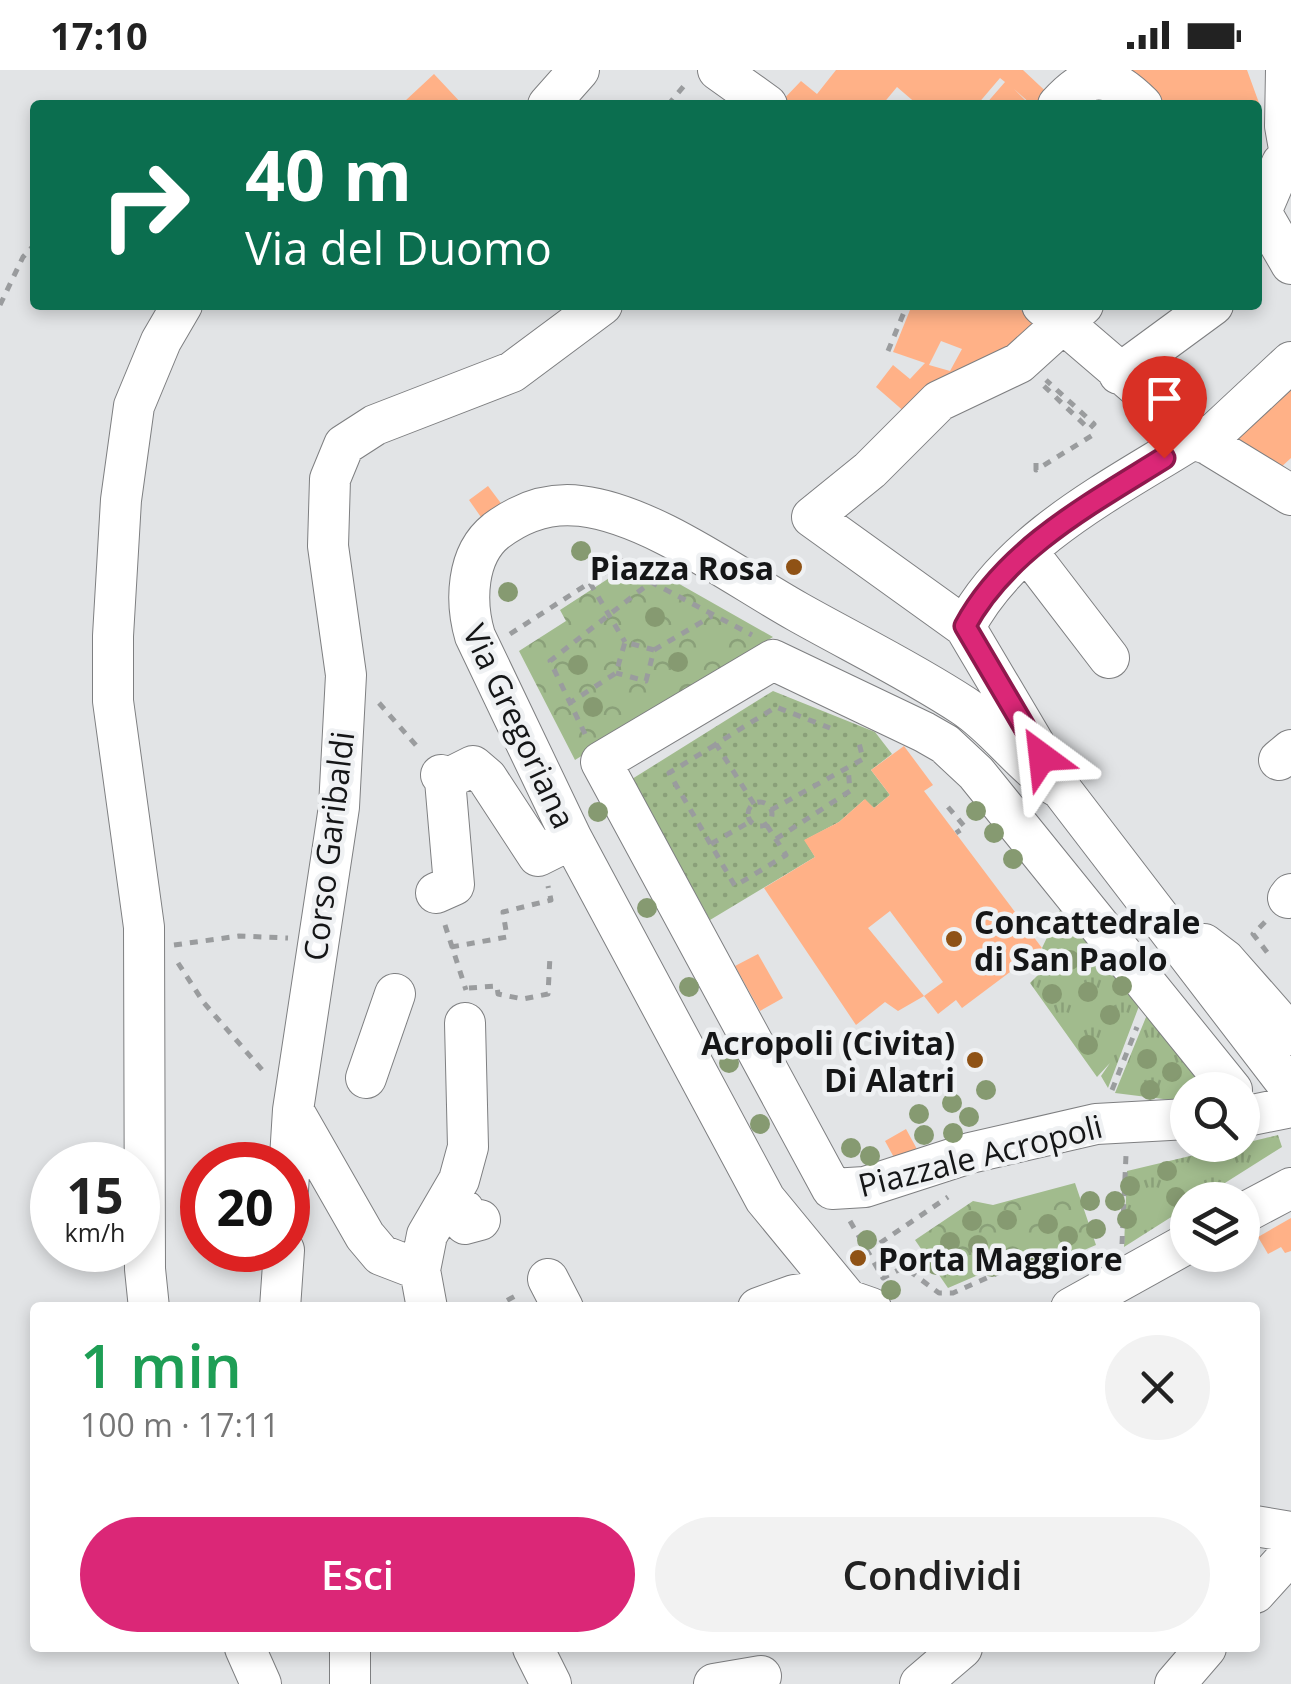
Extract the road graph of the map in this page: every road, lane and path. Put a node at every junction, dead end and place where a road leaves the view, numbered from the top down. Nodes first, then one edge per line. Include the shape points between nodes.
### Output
1 (695, 70) edge
2 (718, 70) edge
3 (578, 72) edge
4 (1278, 73) edge
5 (1105, 74) edge
6 (553, 100) edge
7 (672, 100) edge
8 (760, 100) edge
9 (1063, 100) edge
10 (1136, 100) edge
11 (1282, 147) edge
12 (1262, 209) edge
13 (1262, 214) edge
14 (30, 249) edge
15 (1291, 264) edge
16 (0, 304) edge
17 (179, 310) edge
18 (595, 310) edge
19 (905, 310) edge
20 (1206, 310) edge
21 (1063, 312) edge
22 (888, 352) dead end
23 (1291, 362) edge
24 (1032, 371) junction
25 (1119, 374) junction
26 (1093, 435) dead end
27 (1200, 440) junction
28 (1036, 463) dead end
29 (1291, 495) edge
30 (1027, 551) junction
31 (659, 566) dead end
32 (608, 570) dead end
33 (651, 582) junction
34 (590, 583) junction
35 (607, 614) junction
36 (712, 615) junction
37 (538, 617) dead end
38 (965, 626) junction
39 (760, 639) dead end
40 (625, 642) junction
41 (654, 650) junction
42 (1109, 658) dead end
43 (616, 673) junction
44 (368, 693) dead end
45 (716, 744) junction
46 (848, 767) junction
47 (443, 778) junction
48 (1061, 790) junction
49 (754, 804) junction
50 (948, 806) dead end
51 (771, 810) junction
52 (751, 821) junction
53 (766, 824) junction
54 (956, 832) dead end
55 (572, 838) junction
56 (776, 839) junction
57 (711, 844) junction
58 (436, 893) joint
59 (1289, 896) edge
60 (551, 898) dead end
61 (291, 938) dead end
62 (1178, 945) junction
63 (167, 947) junction
64 (451, 947) junction
65 (550, 956) dead end
66 (1277, 965) dead end
67 (462, 972) dead end
68 (1152, 990) junction
69 (395, 994) dead end
70 (467, 1005) joint
71 (1288, 1026) edge
72 (1223, 1072) edge
73 (267, 1076) dead end
74 (366, 1078) dead end
75 (1291, 1090) edge
76 (1120, 1106) junction
77 (293, 1110) junction
78 (1170, 1115) edge
79 (291, 1142) edge
80 (963, 1188) dead end
81 (1291, 1188) edge
82 (832, 1189) junction
83 (1260, 1204) edge
84 (880, 1243) dead end
85 (1170, 1249) edge
86 (1107, 1253) dead end
87 (282, 1272) edge
88 (1074, 1288) edge
89 (424, 1289) edge
90 (511, 1298) dead end
91 (854, 1298) edge
92 (148, 1302) edge
93 (280, 1302) edge
94 (504, 1302) edge
95 (775, 1302) edge
96 (1260, 1527) edge
97 (1291, 1532) edge
98 (1291, 1553) edge
99 (1260, 1587) edge
100 (246, 1652) edge
101 (350, 1652) edge
102 (535, 1652) edge
103 (957, 1652) edge
104 (1203, 1652) edge
105 (762, 1676) dead end
106 (260, 1684) edge
107 (350, 1684) edge
108 (551, 1684) edge
109 (714, 1684) edge
110 (920, 1684) edge
111 (1175, 1684) edge

1 - 7 path
2 - 8 street
3 - 6 street
4 - 11 street
5 - 9 street via 1082,81
5 - 10 street
11 - 12 street
13 - 15 street
14 - 16 path
17 - 63 street via 134,406 120,519 113,701
18 - 77 street, Corso Garibaldi via 512,372 375,425 344,445 330,479 328,546 346,676 339,807
19 - 22 path
20 - 25 street
21 - 24 street
21 - 25 street
23 - 27 street
24 - 24 path via 1090,429 1094,424
24 - 38 street via 939,401 812,517
25 - 27 street
26 - 28 path via 1036,470
27 - 29 street
27 - 30 street
30 - 38 street
30 - 42 street
31 - 33 path
32 - 34 path
33 - 35 path
33 - 36 path
34 - 35 path
34 - 37 path
35 - 40 path
35 - 43 path via 550,661 550,668 568,704
36 - 39 path
36 - 41 path
38 - 48 street
40 - 41 path
40 - 43 path
41 - 43 path via 646,681
44 - 47 path
45 - 46 path via 776,706 862,740 863,758
45 - 49 path
45 - 57 path via 669,773
46 - 51 path
46 - 56 path via 850,791
47 - 55 street via 473,766 538,856
47 - 58 street via 454,884
48 - 55 street, Via Gregoriana via 1032,773 965,706 652,530 584,506 558,505 531,510 487,538 477,556 468,611
48 - 62 street
49 - 51 path
49 - 52 path
50 - 54 path via 964,827
51 - 53 path
52 - 53 path
52 - 57 path
53 - 56 path
55 - 91 street, Via Gregoriana via 765,1199
56 - 57 path via 786,855 734,886
58 - 64 path
59 - 66 path via 1254,934
60 - 64 path via 503,912 507,937
61 - 63 path via 239,936
62 - 71 street via 1204,944
62 - 75 street
63 - 73 path via 204,1003
63 - 92 street via 145,1269
64 - 67 path
65 - 70 path via 548,994 516,1000 498,994 498,986
68 - 72 street
68 - 76 path
68 - 82 street via 976,773 945,744 793,666 773,660 752,669 601,762
69 - 74 street
70 - 89 street via 462,1216 427,1236
76 - 78 street, Piazzale Acropoli
76 - 82 street, Piazzale Acropoli via 1096,1124 865,1187
76 - 86 path via 1122,1244
77 - 79 street, Corso Garibaldi
77 - 89 street via 365,1236
80 - 84 path
81 - 83 street
82 - 88 path via 883,1278 904,1266 926,1287 953,1293 1016,1265
85 - 88 street
87 - 93 street
90 - 94 path
91 - 95 street via 794,1295
96 - 97 street
98 - 99 street
100 - 106 street
101 - 107 street
102 - 108 street
103 - 110 street
104 - 111 street
105 - 109 street

